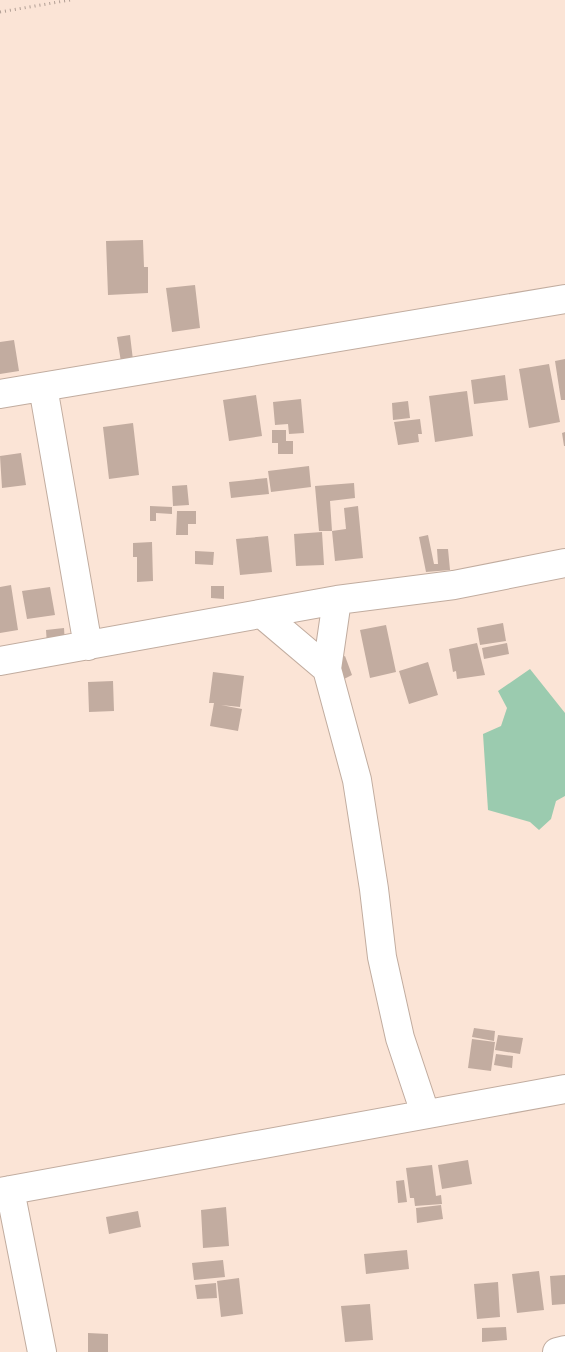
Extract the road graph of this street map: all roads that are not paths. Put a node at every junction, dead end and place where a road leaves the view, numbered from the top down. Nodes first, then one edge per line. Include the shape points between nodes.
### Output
1 (565, 299) edge
2 (43, 387) junction
3 (0, 394) edge
4 (565, 563) edge
5 (337, 600) junction
6 (262, 614) junction
7 (88, 646) junction
8 (0, 661) edge
9 (327, 670) junction
10 (565, 1089) edge
11 (425, 1113) junction
12 (5, 1191) edge
13 (565, 1350) edge
14 (42, 1352) edge
15 (557, 1352) edge

1 - 2 street
2 - 3 street
2 - 7 street
4 - 5 street via 454,586
5 - 6 street
5 - 9 street
6 - 7 street
6 - 9 street
7 - 8 street
9 - 11 street via 357,780 382,957 400,1038
10 - 11 street
11 - 12 street
12 - 14 street
13 - 15 street

